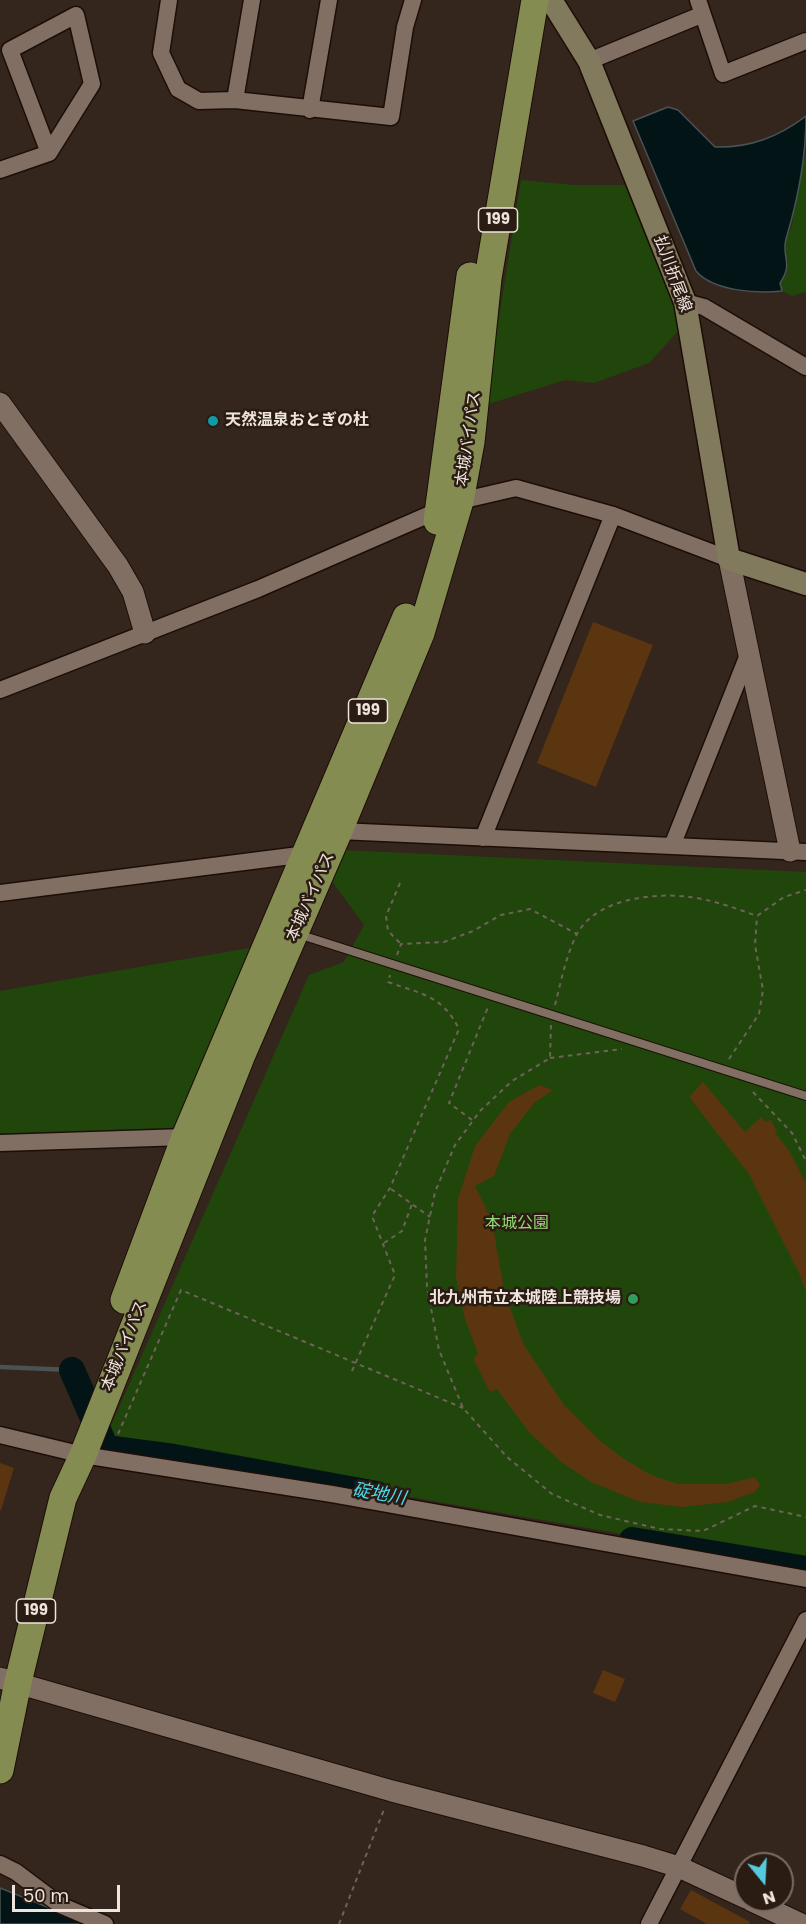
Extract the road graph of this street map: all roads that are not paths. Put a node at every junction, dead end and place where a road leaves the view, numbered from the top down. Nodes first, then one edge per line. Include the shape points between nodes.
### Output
1 (169, 0) edge
2 (252, 0) edge
3 (329, 0) edge
4 (413, 0) edge
5 (516, 0) edge
6 (535, 0) edge
7 (551, 0) edge
8 (702, 4) edge
9 (806, 41) edge
10 (589, 61) junction
11 (235, 100) junction
12 (310, 110) junction
13 (49, 153) junction
14 (0, 170) edge
15 (686, 302) junction
16 (806, 367) edge
17 (0, 403) edge
18 (450, 506) junction
19 (614, 515) junction
20 (729, 559) junction
21 (806, 585) edge
22 (145, 633) junction
23 (748, 655) junction
24 (0, 690) edge
25 (339, 831) junction
26 (483, 838) junction
27 (672, 846) junction
28 (798, 852) edge
29 (308, 854) junction
30 (0, 893) edge
31 (295, 933) junction
32 (806, 1096) edge
33 (185, 1137) junction
34 (0, 1143) edge
35 (100, 1388) junction
36 (0, 1435) edge
37 (74, 1452) junction
38 (806, 1579) edge
39 (806, 1620) edge
40 (5, 1681) edge
41 (0, 1770) edge
42 (0, 1864) edge
43 (679, 1867) junction
44 (734, 1892) edge
45 (776, 1912) edge
46 (105, 1924) edge
47 (650, 1924) edge
48 (801, 1924) edge

1 - 11 street via 161,53 178,88 199,101
2 - 11 street
3 - 12 street
4 - 12 street via 391,117
5 - 18 highway, 本城バイパス / 199 via 470,274
6 - 18 highway, 本城バイパス / 199 via 488,278 471,442
7 - 10 main road, 払川折尾線
8 - 9 street via 723,74
8 - 10 street
10 - 15 main road, 払川折尾線
11 - 12 street
13 - 13 street via 10,50 76,15 92,84
13 - 14 street
15 - 16 street via 704,307
15 - 20 main road, 払川折尾線
17 - 22 street via 118,566 133,592
18 - 19 street via 516,488
18 - 22 street
18 - 25 highway, 本城バイパス / 199 via 421,633
18 - 29 highway, 本城バイパス / 199
19 - 20 street
19 - 26 street
20 - 21 main road
20 - 23 street
22 - 24 street
23 - 27 street
23 - 28 street
25 - 26 street
25 - 31 highway, 本城バイパス / 199
26 - 27 street
27 - 28 street
29 - 30 street
29 - 33 highway, 本城バイパス / 199
31 - 32 lane
31 - 35 highway, 本城バイパス / 199
33 - 34 street
33 - 35 highway, 本城バイパス / 199
35 - 37 highway, 本城バイパス / 199
35 - 37 highway, 本城バイパス / 199 via 82,1414
36 - 37 street
37 - 38 street
37 - 40 highway, 本城バイパス / 199
39 - 43 street
40 - 41 highway, 本城バイパス / 199
40 - 43 street via 392,1791
42 - 46 street via 60,1905
43 - 44 street
43 - 47 street
45 - 48 street

